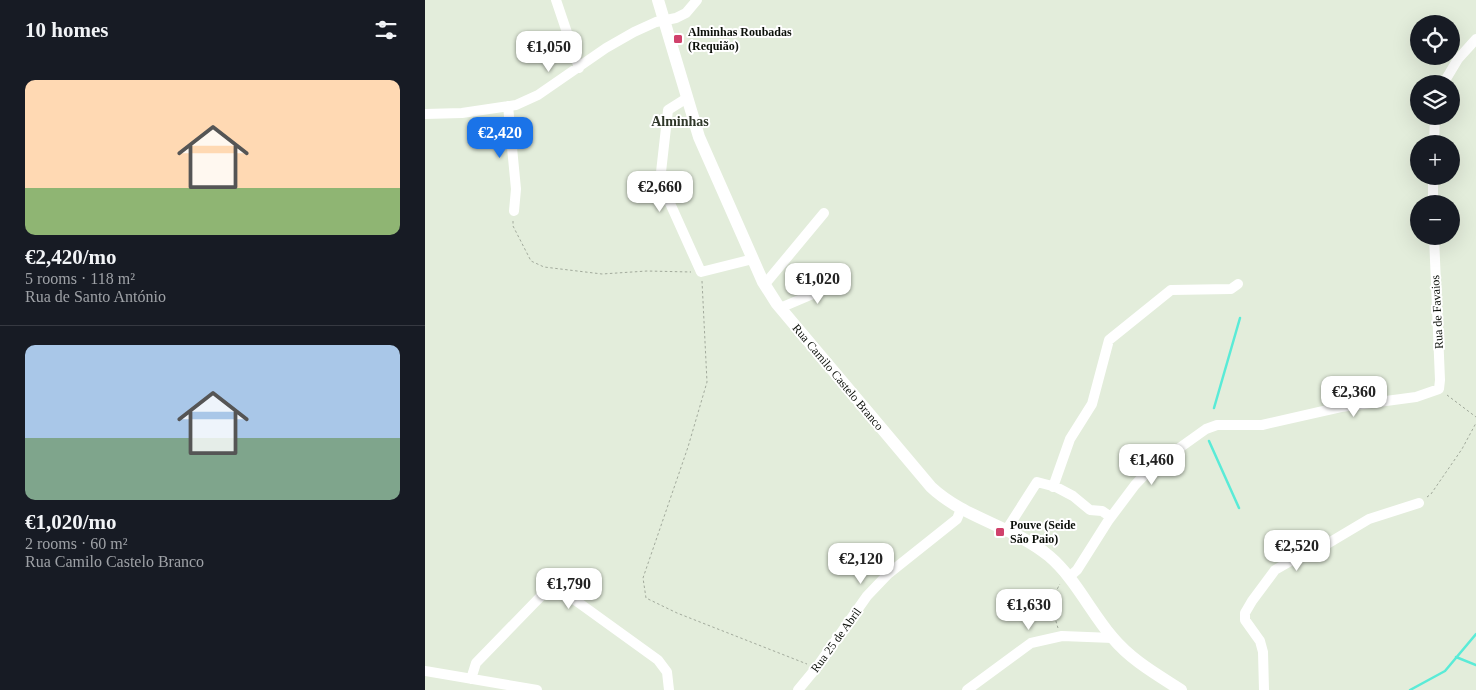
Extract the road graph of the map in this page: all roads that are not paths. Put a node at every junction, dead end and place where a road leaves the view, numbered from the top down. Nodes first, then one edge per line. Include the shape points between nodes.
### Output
1 (556, 0) edge
2 (658, 0) edge
3 (697, 0) edge
4 (664, 20) junction
5 (1476, 39) edge
6 (579, 68) junction
7 (1448, 75) edge
8 (687, 98) junction
9 (508, 106) junction
10 (425, 114) edge
11 (514, 210) road end
12 (824, 213) dead end
13 (1434, 245) edge
14 (753, 260) junction
15 (840, 281) dead end
16 (765, 284) junction
17 (1239, 284) dead end
18 (780, 308) junction
19 (1053, 487) junction
20 (1419, 503) road end
21 (961, 509) junction
22 (1111, 517) junction
23 (1007, 530) junction
24 (1069, 577) junction
25 (1113, 638) junction
26 (425, 671) edge
27 (471, 679) junction
28 (537, 690) edge
29 (669, 690) edge
30 (798, 690) edge
31 (967, 690) edge
32 (1181, 690) edge
33 (1264, 690) edge

1 - 6 street
2 - 4 main road, Rua Camilo Castelo Branco
3 - 4 street via 686,13
4 - 6 street via 634,32
4 - 8 main road, Rua Camilo Castelo Branco
5 - 7 street
6 - 9 street via 539,95
8 - 14 main road, Rua Camilo Castelo Branco via 699,137
8 - 14 street via 668,110 659,181 701,272
9 - 10 street
9 - 11 street via 516,189
12 - 16 street
13 - 22 street, Rua de Favaios via 1439,388 1417,397 1341,407 1263,425 1217,425 1206,429 1150,470
14 - 16 main road, Rua Camilo Castelo Branco
15 - 18 street
16 - 18 main road, Rua Camilo Castelo Branco
17 - 19 street via 1231,289 1171,290 1109,340 1092,404 1070,439
18 - 21 main road, Rua Camilo Castelo Branco via 926,481
19 - 22 street via 1073,496 1090,510 1102,511
19 - 23 street via 1037,482
20 - 33 street via 1369,519 1275,570 1245,613 1245,620 1263,652
21 - 23 main road, Rua Camilo Castelo Branco
21 - 30 street, Rua 25 de Abril via 957,519 888,574 867,596
22 - 24 street via 1089,553
23 - 24 main road, Rua Camilo Castelo Branco via 1049,556
24 - 25 main road, Rua Camilo Castelo Branco
25 - 31 street via 1062,636 1031,643
25 - 32 main road, Rua Camilo Castelo Branco via 1138,662
26 - 27 street
27 - 28 street
27 - 29 street via 476,663 545,592 553,590 568,595 658,660 667,672

